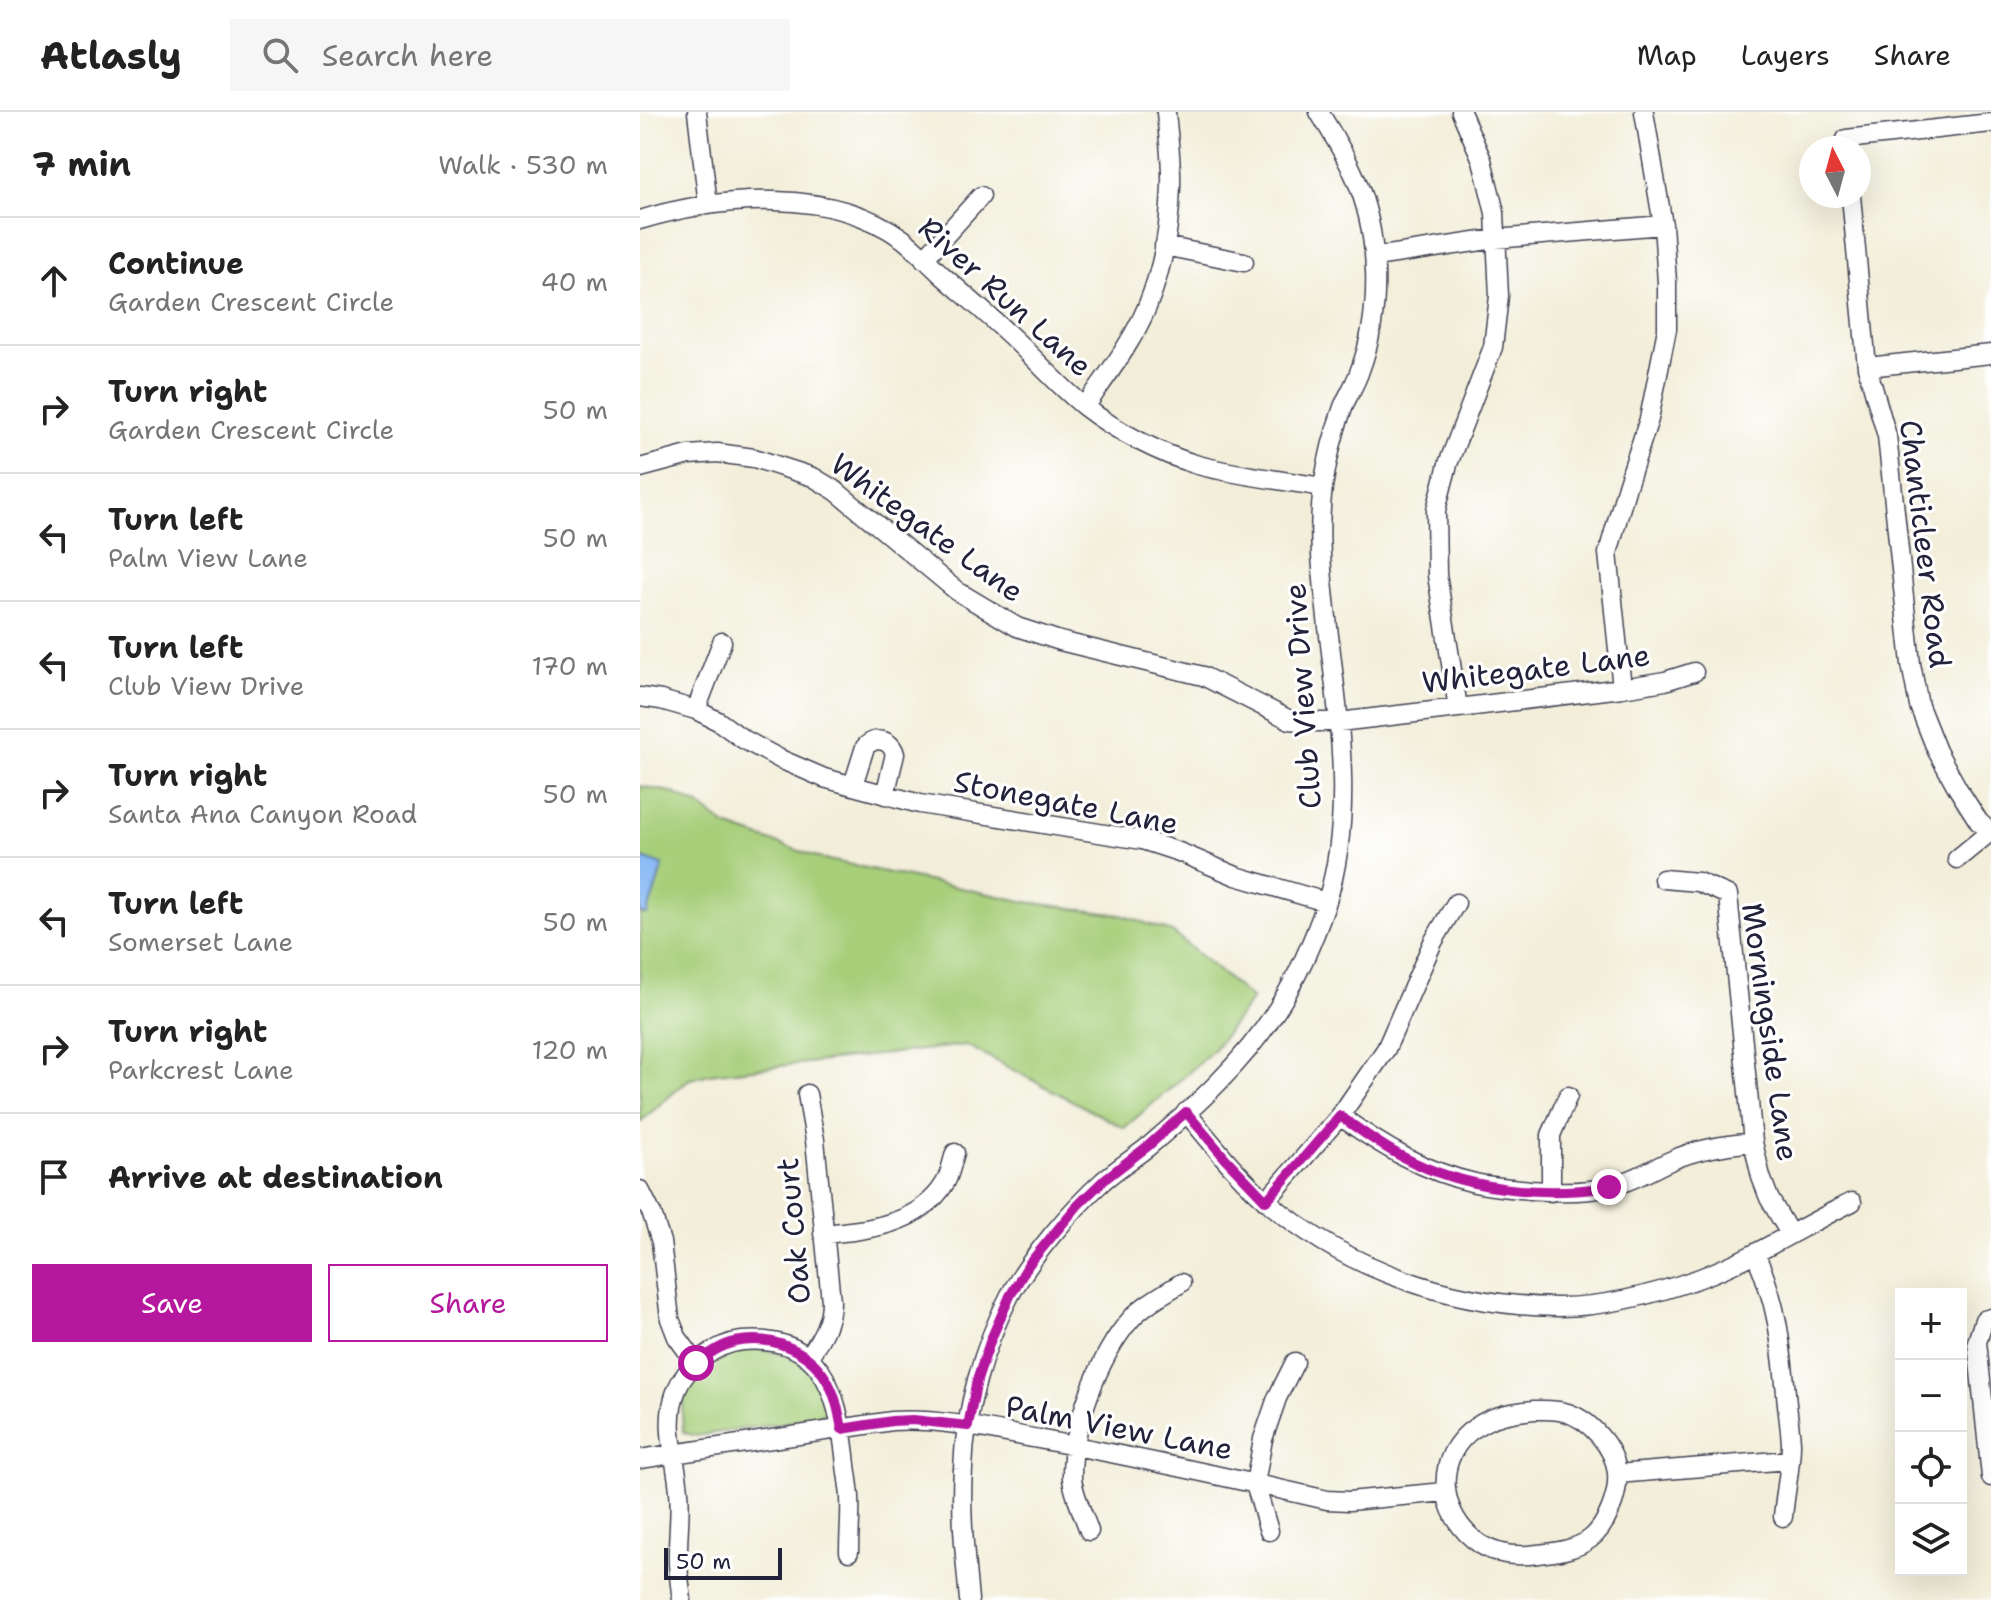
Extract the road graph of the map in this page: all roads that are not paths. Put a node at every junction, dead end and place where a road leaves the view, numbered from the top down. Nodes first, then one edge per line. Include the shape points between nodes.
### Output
1 (697, 112) edge
2 (1166, 112) edge
3 (1319, 112) edge
4 (1461, 112) edge
5 (1644, 112) edge
6 (1991, 123) edge
7 (1871, 140) edge
8 (981, 196) dead end
9 (708, 205) junction
10 (1852, 208) edge
11 (640, 220) edge
12 (1663, 225) junction
13 (1495, 239) junction
14 (1164, 246) junction
15 (1375, 257) junction
16 (924, 259) junction
17 (1244, 262) dead end
18 (1991, 354) edge
19 (1867, 367) junction
20 (1085, 407) junction
21 (640, 468) edge
22 (1323, 487) junction
23 (722, 642) dead end
24 (1694, 672) dead end
25 (1622, 688) junction
26 (640, 697) edge
27 (1458, 708) junction
28 (696, 710) junction
29 (1339, 722) junction
30 (853, 785) junction
31 (885, 795) junction
32 (1990, 833) edge
33 (1957, 859) dead end
34 (1663, 879) dead end
35 (1326, 902) junction
36 (1456, 903) dead end
37 (807, 1094) dead end
38 (1568, 1096) dead end
39 (1186, 1112) junction
40 (1340, 1116) junction
41 (1753, 1142) junction
42 (955, 1153) dead end
43 (640, 1190) edge
44 (1551, 1192) junction
45 (1266, 1201) junction
46 (1852, 1202) dead end
47 (823, 1234) junction
48 (1790, 1234) junction
49 (1755, 1253) junction
50 (1181, 1283) dead end
51 (1991, 1318) edge
52 (809, 1357) junction
53 (1295, 1362) dead end
54 (696, 1363) junction
55 (968, 1426) junction
56 (842, 1429) junction
57 (1076, 1446) junction
58 (674, 1455) junction
59 (640, 1459) edge
60 (1789, 1460) junction
61 (1617, 1474) junction
62 (1991, 1477) edge
63 (1255, 1484) junction
64 (1445, 1492) junction
65 (1783, 1517) dead end
66 (1089, 1531) dead end
67 (1269, 1531) dead end
68 (849, 1552) dead end
69 (682, 1600) edge
70 (969, 1600) edge

1 - 9 street
2 - 14 street via 1171,185
3 - 15 street, Club View Drive via 1356,180
4 - 13 street via 1482,160 1495,213
5 - 12 street
6 - 7 street
8 - 16 street
9 - 11 street, River Run Lane
9 - 16 street, River Run Lane via 789,200 826,205 902,238
10 - 19 street, Chanticleer Road
12 - 13 street
12 - 25 street via 1667,329 1649,419 1608,553
13 - 15 street
13 - 27 street via 1499,296 1493,347 1436,510 1437,575
14 - 17 street
14 - 20 street via 1146,309
15 - 22 street, Club View Drive via 1370,337 1342,410
16 - 20 street, River Run Lane
18 - 19 street
19 - 32 street, Chanticleer Road via 1887,436 1919,706 1951,777
20 - 22 street, River Run Lane via 1163,452 1198,465
21 - 29 street, Whitegate Lane via 717,453 754,458 813,477 957,591 1017,627 1203,676 1290,720
22 - 29 street, Club View Drive via 1322,574
23 - 28 street
24 - 25 street, Whitegate Lane
25 - 27 street, Whitegate Lane
26 - 28 street, Stonegate Lane
27 - 29 street, Whitegate Lane
28 - 30 street, Stonegate Lane via 780,759
29 - 35 street, Club View Drive via 1341,816
30 - 31 street, Stonegate Lane
30 - 31 street via 865,747 884,740 895,754
31 - 35 street, Stonegate Lane via 1142,840 1236,876
32 - 33 street
34 - 41 street, Morningside Lane via 1698,882 1728,895
35 - 39 street, Club View Drive via 1277,1009 1232,1069
36 - 40 street via 1386,1049
37 - 47 street, Oak Court
38 - 44 street via 1551,1135
39 - 45 street
39 - 55 street, Club View Drive via 1078,1205 1029,1264 991,1339
40 - 44 street via 1424,1167 1477,1184
40 - 45 street
41 - 44 street via 1690,1154 1609,1187
41 - 48 street, Morningside Lane via 1769,1198
42 - 47 street via 946,1182 914,1213 888,1225
43 - 54 street via 661,1242 670,1319
45 - 49 street via 1309,1233 1405,1281 1509,1304 1559,1307 1643,1296
46 - 48 street
47 - 52 street, Oak Court via 831,1314
48 - 49 street
49 - 60 street via 1779,1324
50 - 57 street via 1131,1319 1114,1344 1095,1377
51 - 62 street via 1984,1320 1977,1342
52 - 54 street via 776,1342 754,1340 733,1342
52 - 56 street via 830,1385
53 - 63 street via 1272,1411
54 - 58 street via 684,1374 671,1409
55 - 56 street, Palm View Lane via 913,1420
55 - 57 street, Palm View Lane
55 - 70 street, Club View Drive via 962,1522
56 - 58 street, Palm View Lane
56 - 68 street via 850,1497
57 - 63 street, Palm View Lane
57 - 66 street via 1072,1480
58 - 59 street, Palm View Lane
58 - 69 street
60 - 61 street
60 - 65 street
61 - 64 street via 1608,1516 1591,1538 1572,1548 1531,1555 1492,1551 1479,1543 1453,1515
61 - 64 street via 1604,1442 1587,1424 1565,1412 1534,1410 1472,1429 1451,1456
63 - 64 street, Palm View Lane via 1349,1501
63 - 67 street

